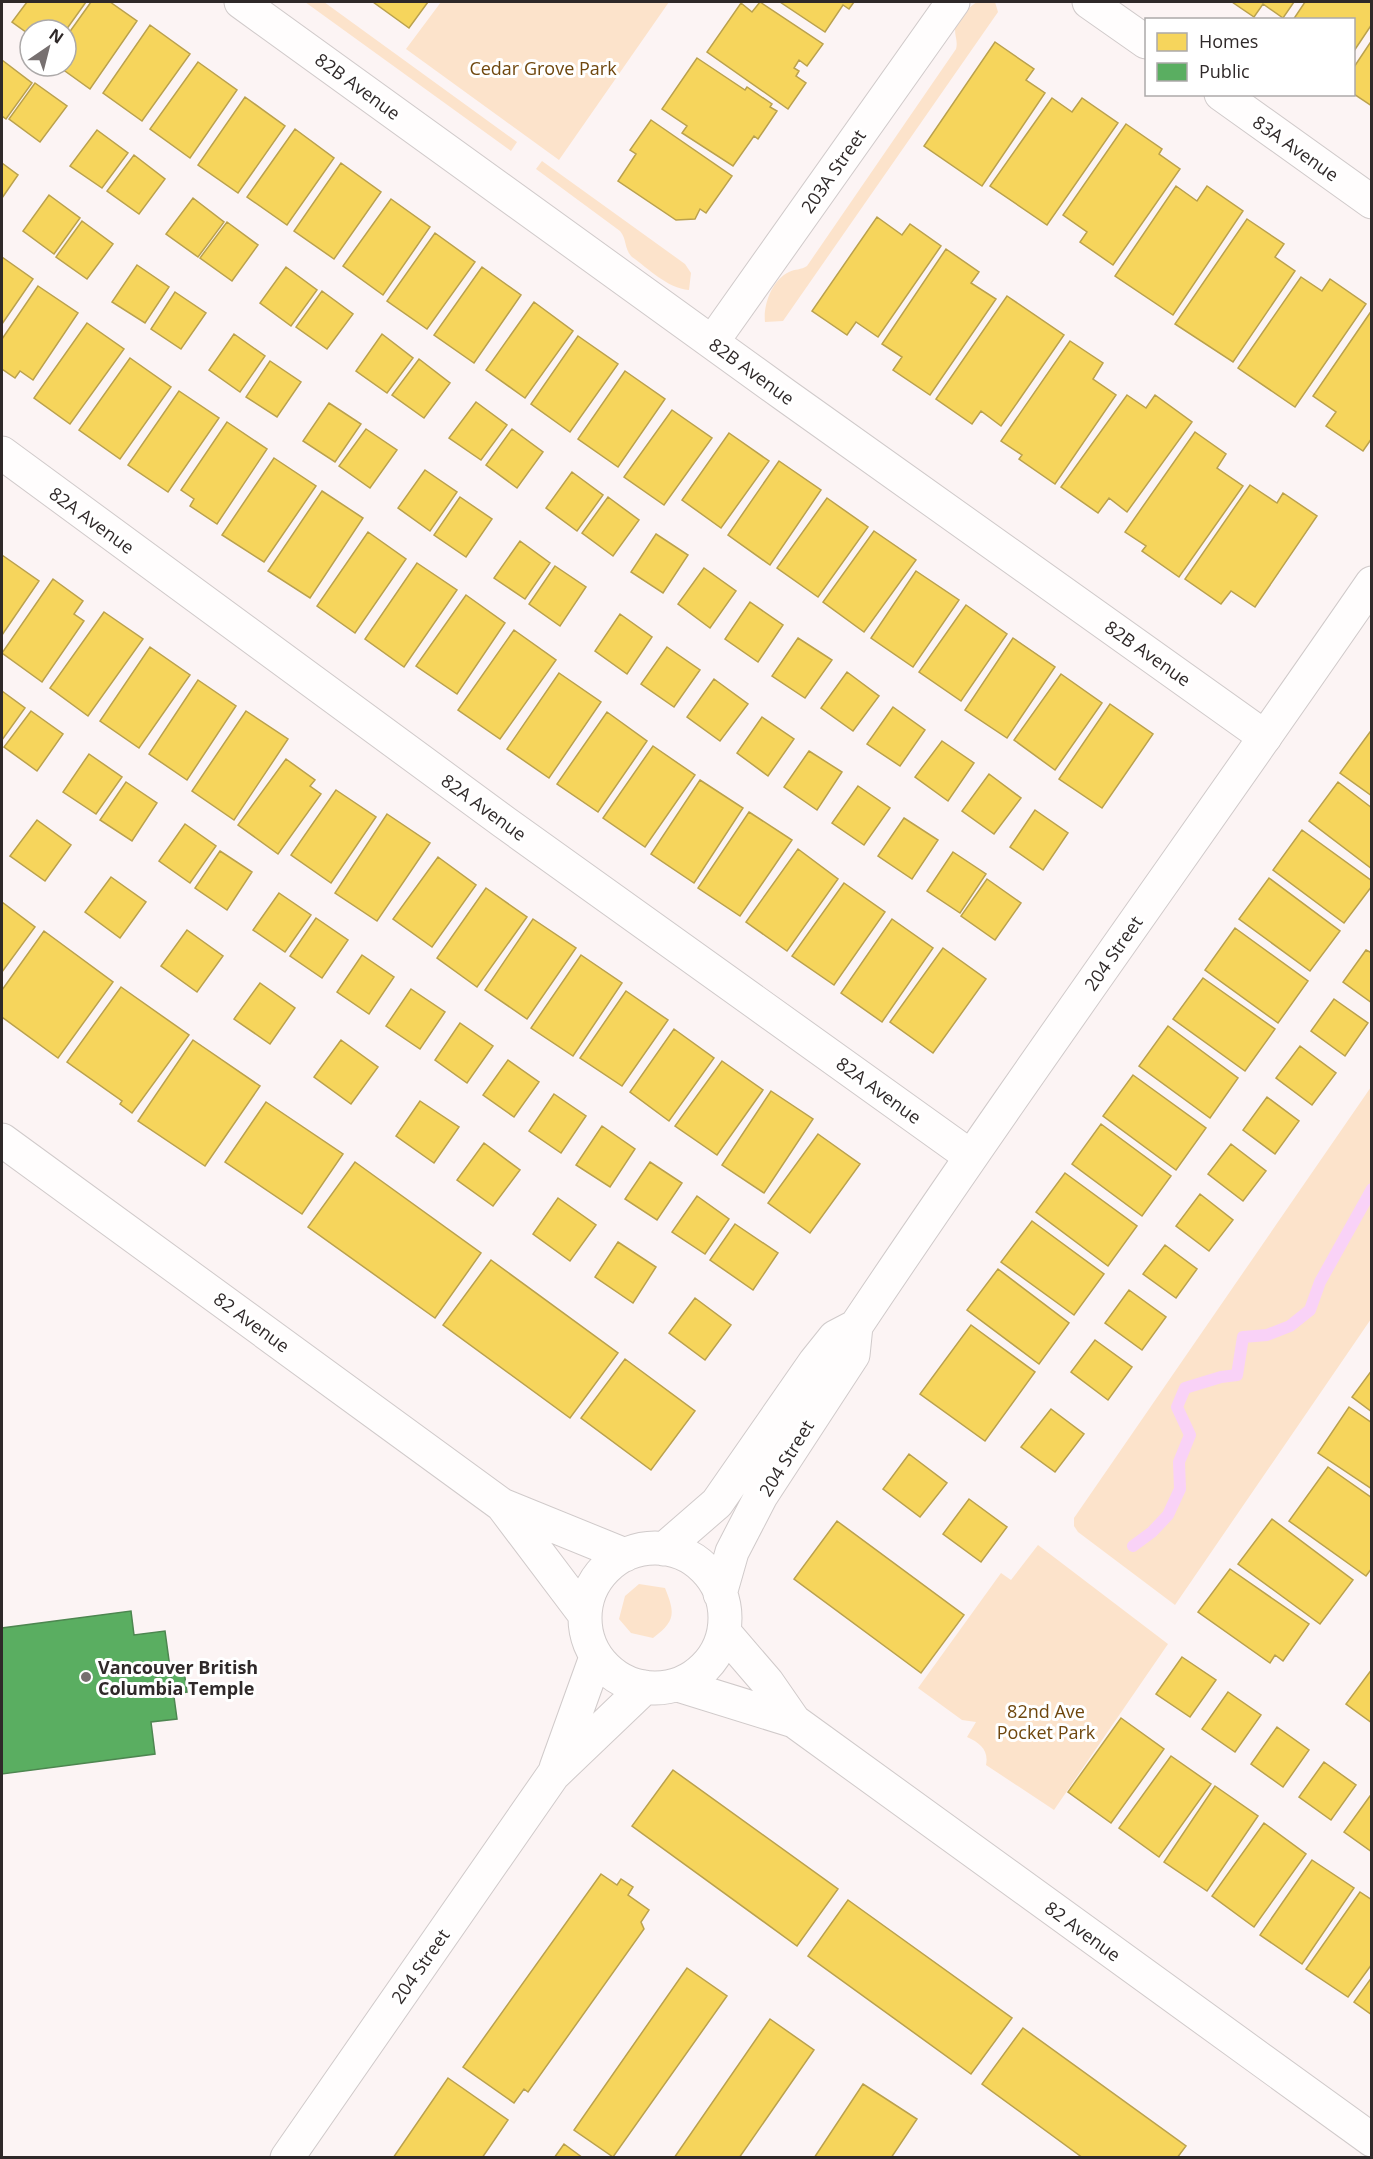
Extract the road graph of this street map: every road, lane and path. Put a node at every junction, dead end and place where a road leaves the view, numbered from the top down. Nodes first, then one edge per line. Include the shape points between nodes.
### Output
1 (241, 2) edge
2 (953, 2) edge
3 (1089, 2) edge
4 (1145, 41) edge
5 (1224, 96) edge
6 (1371, 202) edge
7 (713, 341) junction
8 (2, 453) edge
9 (1371, 583) edge
10 (1265, 737) junction
11 (2, 1140) edge
12 (970, 1155) junction
13 (856, 1326) junction
14 (502, 1505) junction
15 (664, 1549) junction
16 (625, 1555) junction
17 (720, 1594) junction
18 (585, 1615) junction
19 (724, 1632) junction
20 (596, 1657) junction
21 (678, 1685) junction
22 (645, 1687) junction
23 (794, 1721) junction
24 (554, 1775) junction
25 (1371, 2140) edge
26 (287, 2157) edge

1 - 7 street, 82B Avenue
2 - 7 street, 203A Street
3 - 4 street
5 - 6 street, 83A Avenue
7 - 10 street, 82B Avenue
8 - 12 street, 82A Avenue via 504,822
9 - 10 street, 204 Street
10 - 12 street, 204 Street
11 - 14 street, 82 Avenue
12 - 13 street, 204 Street
13 - 15 street, 204 Street via 835,1337 815,1362 722,1498
13 - 17 street, 204 Street via 854,1355 761,1496 732,1552
14 - 16 street, 82 Avenue
14 - 18 street, 82 Avenue
15 - 16 street via 636,1550
15 - 17 street via 681,1553 702,1566
16 - 18 street via 600,1574 589,1594
17 - 19 street
18 - 20 street via 587,1637
19 - 21 street via 715,1655 699,1673
19 - 23 street, 82 Avenue
20 - 22 street via 611,1673
20 - 24 street, 204 Street
21 - 22 street
21 - 23 street, 82 Avenue
22 - 24 street, 204 Street
23 - 25 street, 82 Avenue
24 - 26 street, 204 Street

